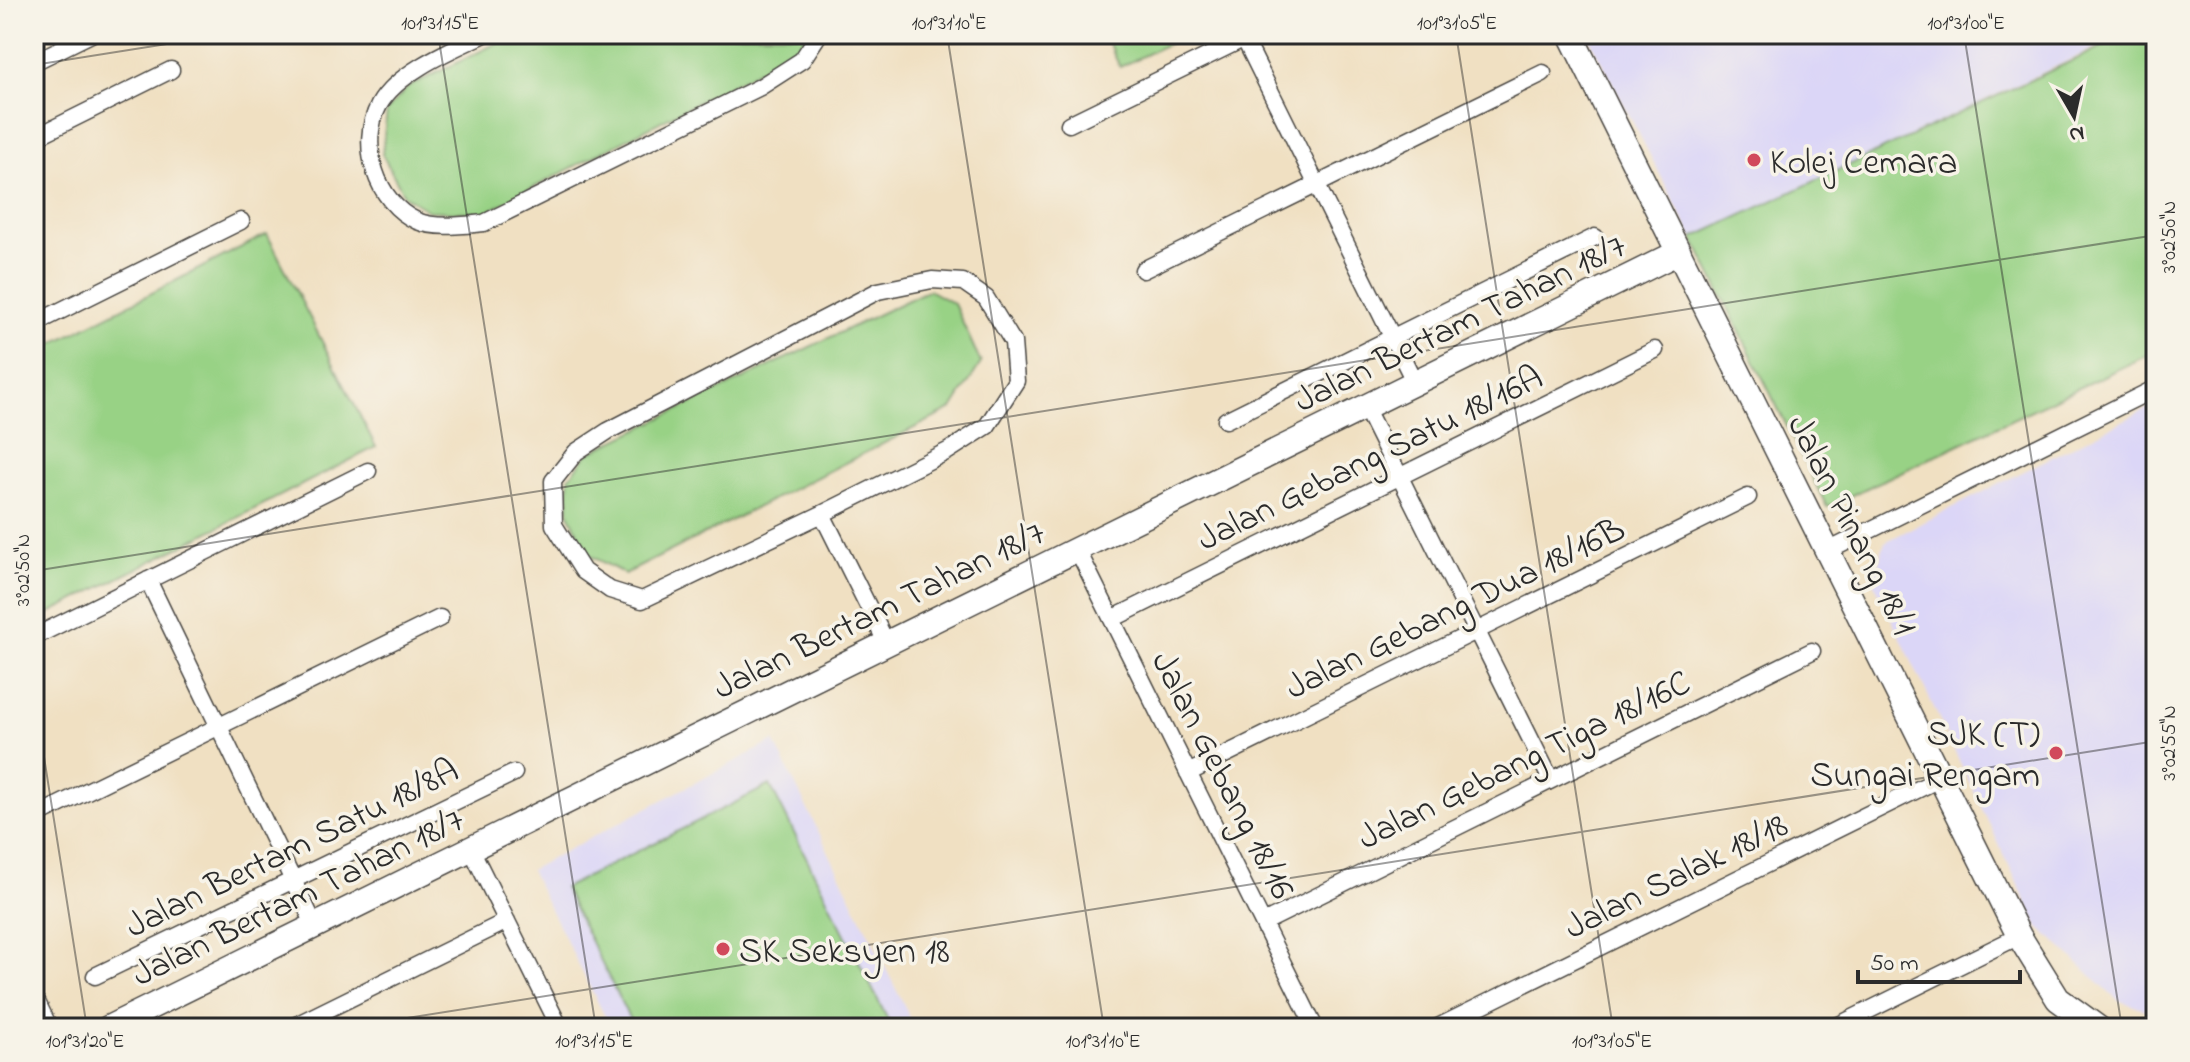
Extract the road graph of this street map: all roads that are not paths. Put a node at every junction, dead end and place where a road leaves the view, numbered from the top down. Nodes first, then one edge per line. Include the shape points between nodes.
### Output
1 (91, 34) edge
2 (485, 34) edge
3 (819, 34) edge
4 (1570, 34) edge
5 (1248, 36) edge
6 (34, 62) edge
7 (171, 70) dead end
8 (1543, 73) dead end
9 (1069, 124) dead end
10 (34, 138) edge
11 (1317, 185) junction
12 (241, 221) dead end
13 (1595, 237) dead end
14 (1679, 252) junction
15 (1143, 270) dead end
16 (34, 324) edge
17 (1393, 338) junction
18 (1655, 350) dead end
19 (1415, 383) junction
20 (2156, 388) edge
21 (1365, 407) junction
22 (1226, 420) dead end
23 (368, 471) dead end
24 (1400, 476) junction
25 (1748, 497) dead end
26 (822, 514) junction
27 (1077, 549) junction
28 (1828, 551) junction
29 (148, 580) junction
30 (440, 618) dead end
31 (1112, 619) junction
32 (1476, 631) junction
33 (34, 637) edge
34 (887, 644) junction
35 (1812, 651) dead end
36 (218, 727) junction
37 (514, 773) dead end
38 (1188, 773) junction
39 (1941, 778) junction
40 (1551, 780) junction
41 (34, 817) edge
42 (471, 849) junction
43 (291, 880) junction
44 (507, 921) junction
45 (1263, 923) junction
46 (315, 926) junction
47 (2019, 936) junction
48 (95, 976) dead end
49 (34, 1005) edge
50 (45, 1028) edge
51 (108, 1028) edge
52 (290, 1028) edge
53 (560, 1028) edge
54 (1315, 1028) edge
55 (1436, 1028) edge
56 (1833, 1028) edge
57 (2098, 1028) edge

1 - 6 street
2 - 3 street via 434,57 379,104 371,134 372,162 398,209 419,222 484,223 760,87 802,60
4 - 14 street, Jalan Pinang 18/1
5 - 9 street
5 - 11 street
7 - 10 street
8 - 11 street
11 - 15 street
11 - 17 street
12 - 16 street
13 - 17 street
14 - 19 street, Jalan Bertam Tahan 18/7
14 - 28 street, Jalan Pinang 18/1
17 - 19 street
17 - 22 street
18 - 24 street, Jalan Gebang Satu 18/16A
19 - 21 street, Jalan Bertam Tahan 18/7
20 - 28 street
21 - 24 street
21 - 27 street, Jalan Bertam Tahan 18/7
23 - 29 street
24 - 31 street, Jalan Gebang Satu 18/16A
24 - 32 street
25 - 32 street, Jalan Gebang Dua 18/16B
26 - 26 street via 642,600 610,590 583,571 554,525 553,481 576,452 608,431 878,291 932,280 963,282 986,298 1013,342 1016,381 987,426
26 - 34 street
27 - 31 street, Jalan Gebang 18/16
27 - 34 street, Jalan Bertam Tahan 18/7
28 - 39 street, Jalan Pinang 18/1
29 - 33 street
29 - 36 street
30 - 36 street
31 - 38 street, Jalan Gebang 18/16
32 - 38 street, Jalan Gebang Dua 18/16B
32 - 40 street
34 - 42 street, Jalan Bertam Tahan 18/7
35 - 40 street, Jalan Gebang Tiga 18/16C
36 - 41 street
36 - 43 street
37 - 43 street, Jalan Bertam Satu 18/8A
38 - 45 street, Jalan Gebang 18/16
39 - 47 street, Jalan Pinang 18/1
39 - 55 street, Jalan Salak 18/18
40 - 45 street, Jalan Gebang Tiga 18/16C
42 - 44 street
42 - 46 street, Jalan Bertam Tahan 18/7
43 - 46 street
43 - 48 street, Jalan Bertam Satu 18/8A
44 - 52 street
44 - 53 street
45 - 54 street, Jalan Gebang 18/16
46 - 51 street, Jalan Bertam Tahan 18/7
47 - 56 street
47 - 57 street, Jalan Pinang 18/1 via 2058,999
49 - 50 street

